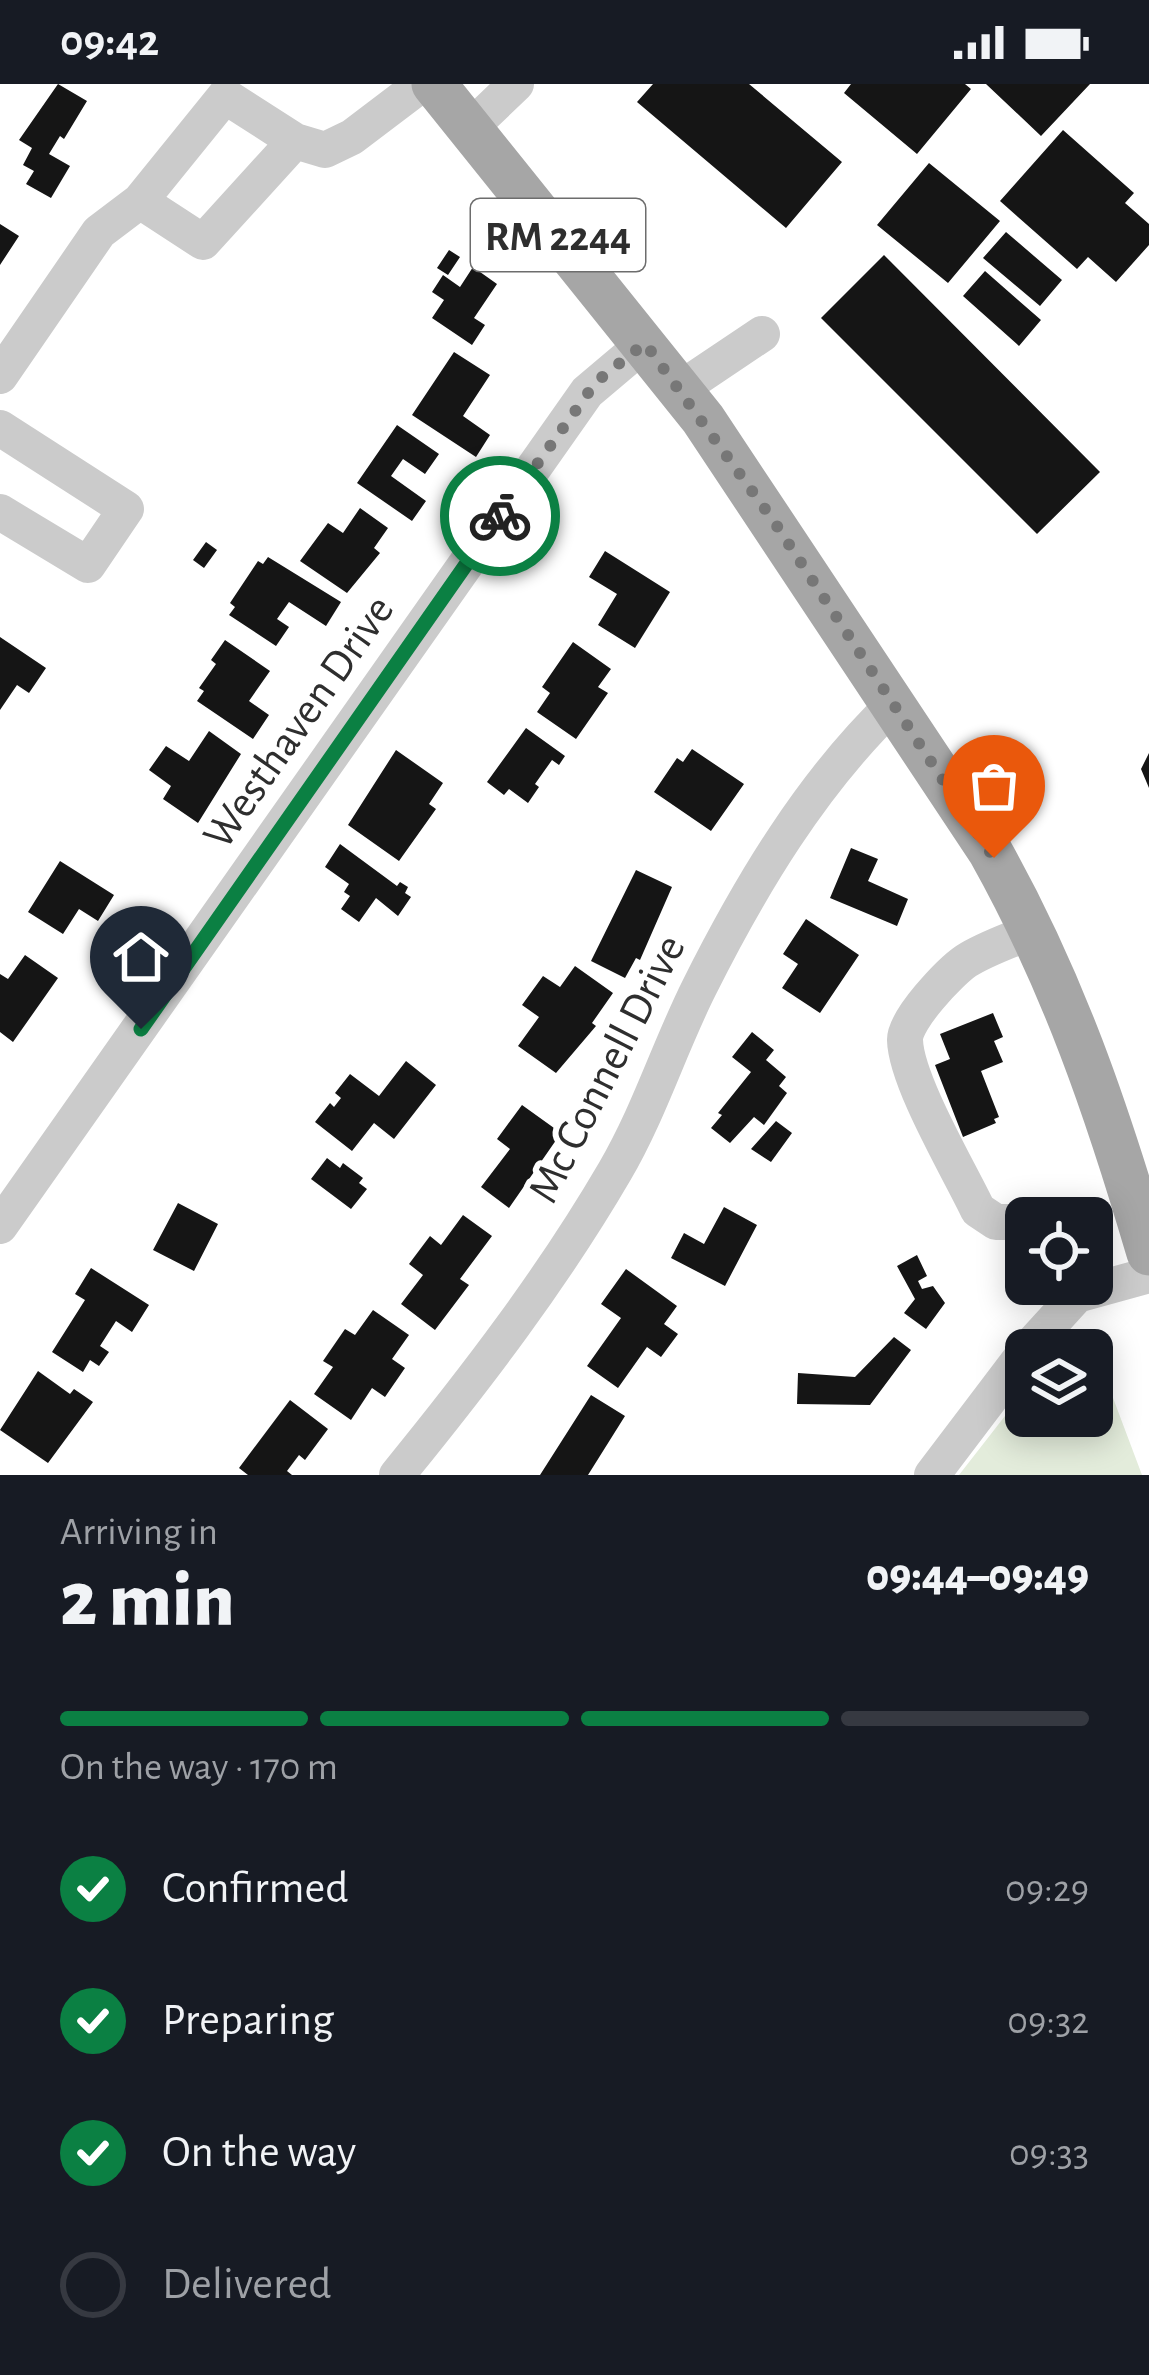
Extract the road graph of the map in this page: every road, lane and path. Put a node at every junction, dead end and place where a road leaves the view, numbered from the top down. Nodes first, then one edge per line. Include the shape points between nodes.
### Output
1 (422, 84) edge
2 (434, 84) edge
3 (516, 84) edge
4 (470, 128) junction
5 (295, 141) junction
6 (140, 202) junction
7 (762, 334) dead end
8 (645, 343) junction
9 (0, 376) edge
10 (680, 389) junction
11 (0, 428) edge
12 (0, 512) edge
13 (895, 703) junction
14 (1034, 930) junction
15 (1005, 1222) edge
16 (0, 1226) edge
17 (1149, 1253) edge
18 (1149, 1275) edge
19 (1113, 1283) edge
20 (1005, 1378) edge
21 (397, 1475) edge
22 (932, 1475) edge

1 - 5 street via 325,150
2 - 4 main road, RM 2244
3 - 4 street
4 - 8 main road, RM 2244
5 - 6 street via 203,242
5 - 6 street via 225,96
6 - 9 street via 99,232
7 - 10 street
8 - 10 main road, RM 2244
8 - 16 street, Westhaven Drive via 587,392
10 - 13 main road, RM 2244
11 - 12 street via 126,508 88,566
13 - 14 main road, RM 2244
13 - 21 street, Mc Connell Drive via 846,754 763,871 617,1168 494,1356
14 - 15 street via 964,962 904,1041 978,1210
14 - 17 main road, RM 2244 via 1089,1059
18 - 19 street
20 - 22 street

